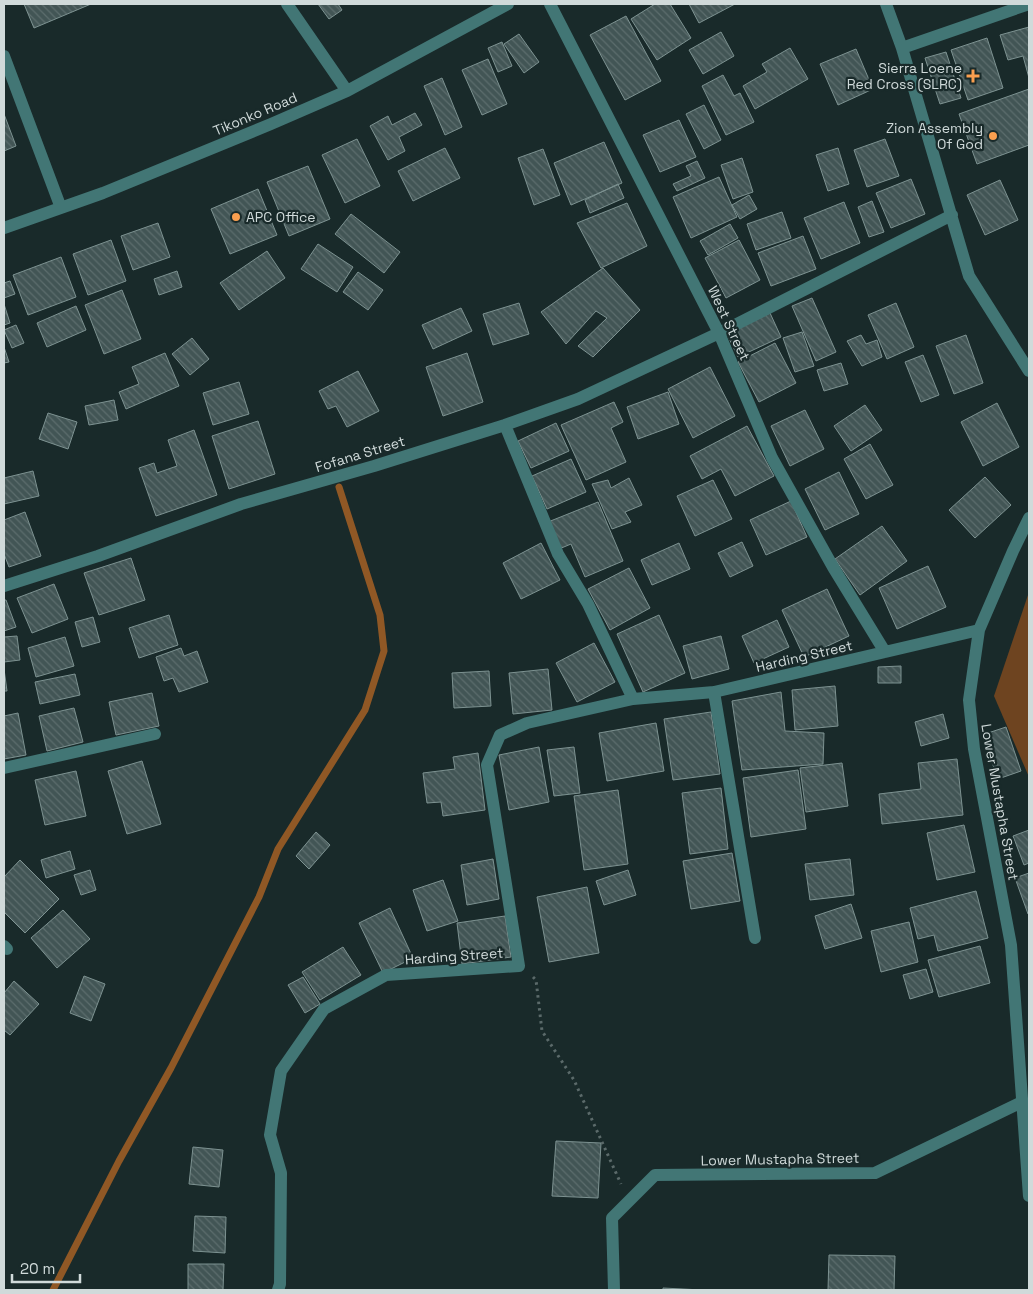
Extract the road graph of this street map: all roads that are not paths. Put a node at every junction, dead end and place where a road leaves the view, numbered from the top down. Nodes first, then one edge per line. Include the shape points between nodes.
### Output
1 (287, 4) edge
2 (508, 4) edge
3 (550, 4) edge
4 (886, 4) edge
5 (1029, 4) edge
6 (902, 48) junction
7 (4, 56) edge
8 (347, 91) junction
9 (61, 208) junction
10 (952, 214) junction
11 (4, 228) edge
12 (718, 334) junction
13 (1029, 371) edge
14 (505, 424) junction
15 (1029, 518) edge
16 (4, 586) edge
17 (979, 630) junction
18 (885, 652) junction
19 (714, 692) junction
20 (633, 699) junction
21 (155, 734) dead end
22 (4, 768) edge
23 (755, 938) dead end
24 (1022, 1102) junction
25 (1029, 1196) edge
26 (278, 1290) edge
27 (614, 1290) edge

1 - 8 street
2 - 8 street, Tikonko Road
3 - 12 street, West Street
4 - 6 street
5 - 6 street
6 - 10 street
7 - 9 street
8 - 9 street, Tikonko Road via 254,132
9 - 11 street, Tikonko Road
10 - 12 street, Fofana Street
10 - 13 street via 969,276
12 - 14 street, Fofana Street via 578,399
12 - 18 street, West Street via 772,458
14 - 16 street, Fofana Street via 241,504
14 - 20 street via 558,554 588,604
15 - 17 street, Lower Mustapha Street
17 - 18 street, Harding Street
17 - 24 street, Lower Mustapha Street via 968,700 974,749 1011,945
18 - 19 street, Harding Street
19 - 20 street, Harding Street
19 - 23 street
20 - 26 street, Harding Street via 527,724 500,735 488,765 518,966 386,975 324,1009 281,1071 270,1135 281,1173
21 - 22 street
24 - 25 street, Lower Mustapha Street
24 - 27 street, Lower Mustapha Street via 875,1173 655,1175 612,1218

